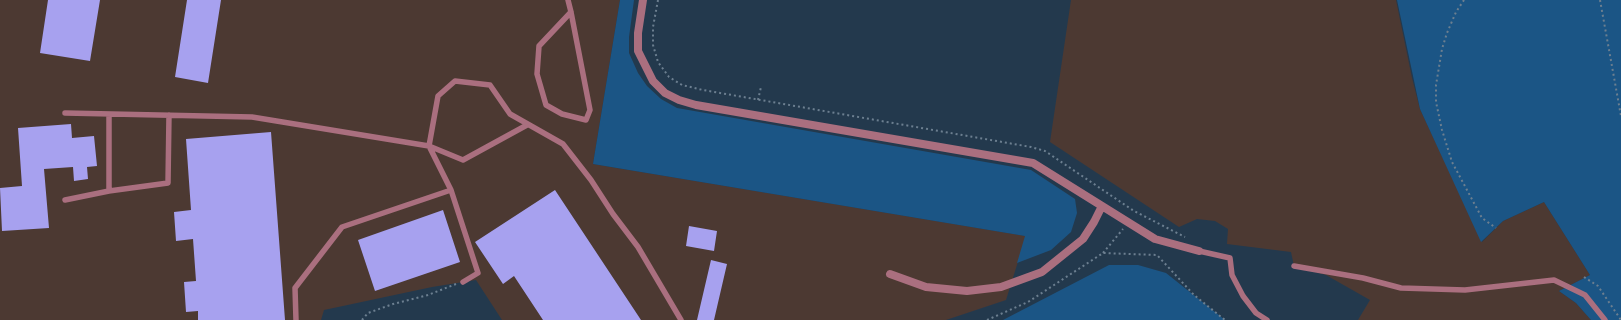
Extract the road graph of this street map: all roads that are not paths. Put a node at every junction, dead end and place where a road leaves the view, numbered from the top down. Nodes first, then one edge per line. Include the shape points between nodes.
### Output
1 (568, 0) edge
2 (643, 0) edge
3 (570, 12) junction
4 (65, 113) dead end
5 (109, 114) junction
6 (169, 115) junction
7 (527, 125) junction
8 (429, 146) junction
9 (451, 190) junction
10 (109, 192) junction
11 (65, 200) dead end
12 (1102, 206) junction
13 (1199, 251) joint
14 (1294, 266) dead end
15 (890, 274) dead end
16 (463, 282) road end
17 (296, 320) edge
18 (681, 320) edge
19 (1267, 320) edge
20 (1605, 320) edge

1 - 3 lane
2 - 12 street via 638,51 653,81 665,93 679,100 1033,163
3 - 3 lane via 590,110 586,120 562,114 546,105 537,74 539,46
4 - 5 lane
5 - 6 lane
5 - 10 lane
6 - 8 lane via 252,117
6 - 10 lane via 168,183
7 - 8 lane via 463,160
7 - 8 lane via 510,114 490,85 455,81 438,96
7 - 18 lane via 563,144 638,247
8 - 9 lane
9 - 16 lane via 478,273
9 - 17 lane via 342,227 295,288
10 - 11 lane
12 - 13 street via 1155,239
12 - 15 street via 1083,239 1042,272 1001,287 967,291 926,288
13 - 19 lane via 1230,258 1232,276 1243,296 1256,313
14 - 20 lane via 1363,278 1401,288 1465,290 1554,280 1586,295

